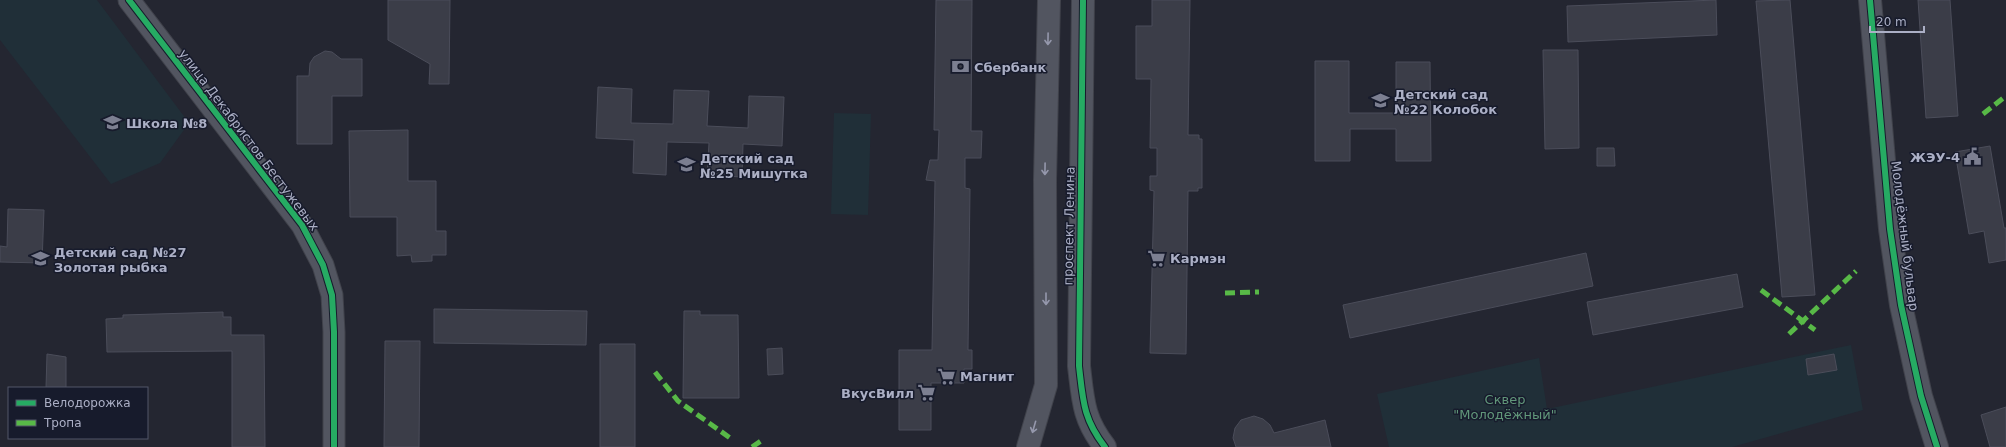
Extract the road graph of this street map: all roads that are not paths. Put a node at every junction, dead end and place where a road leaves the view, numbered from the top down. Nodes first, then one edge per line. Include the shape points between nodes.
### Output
1 (129, 0) edge
2 (1049, 0) edge
3 (1083, 0) edge
4 (1870, 0) edge
5 (334, 447) edge
6 (1028, 447) edge
7 (1105, 447) edge
8 (1937, 447) edge

1 - 5 street, улица Декабристов Бестужевых via 302,225 313,243 332,295
2 -> 6 street, проспект Ленина via 1045,180 1046,385
3 - 7 street, проспект Ленина via 1079,366 1082,401 1093,432
4 - 8 street, Молодёжный бульвар via 1890,229 1901,305 1921,396

